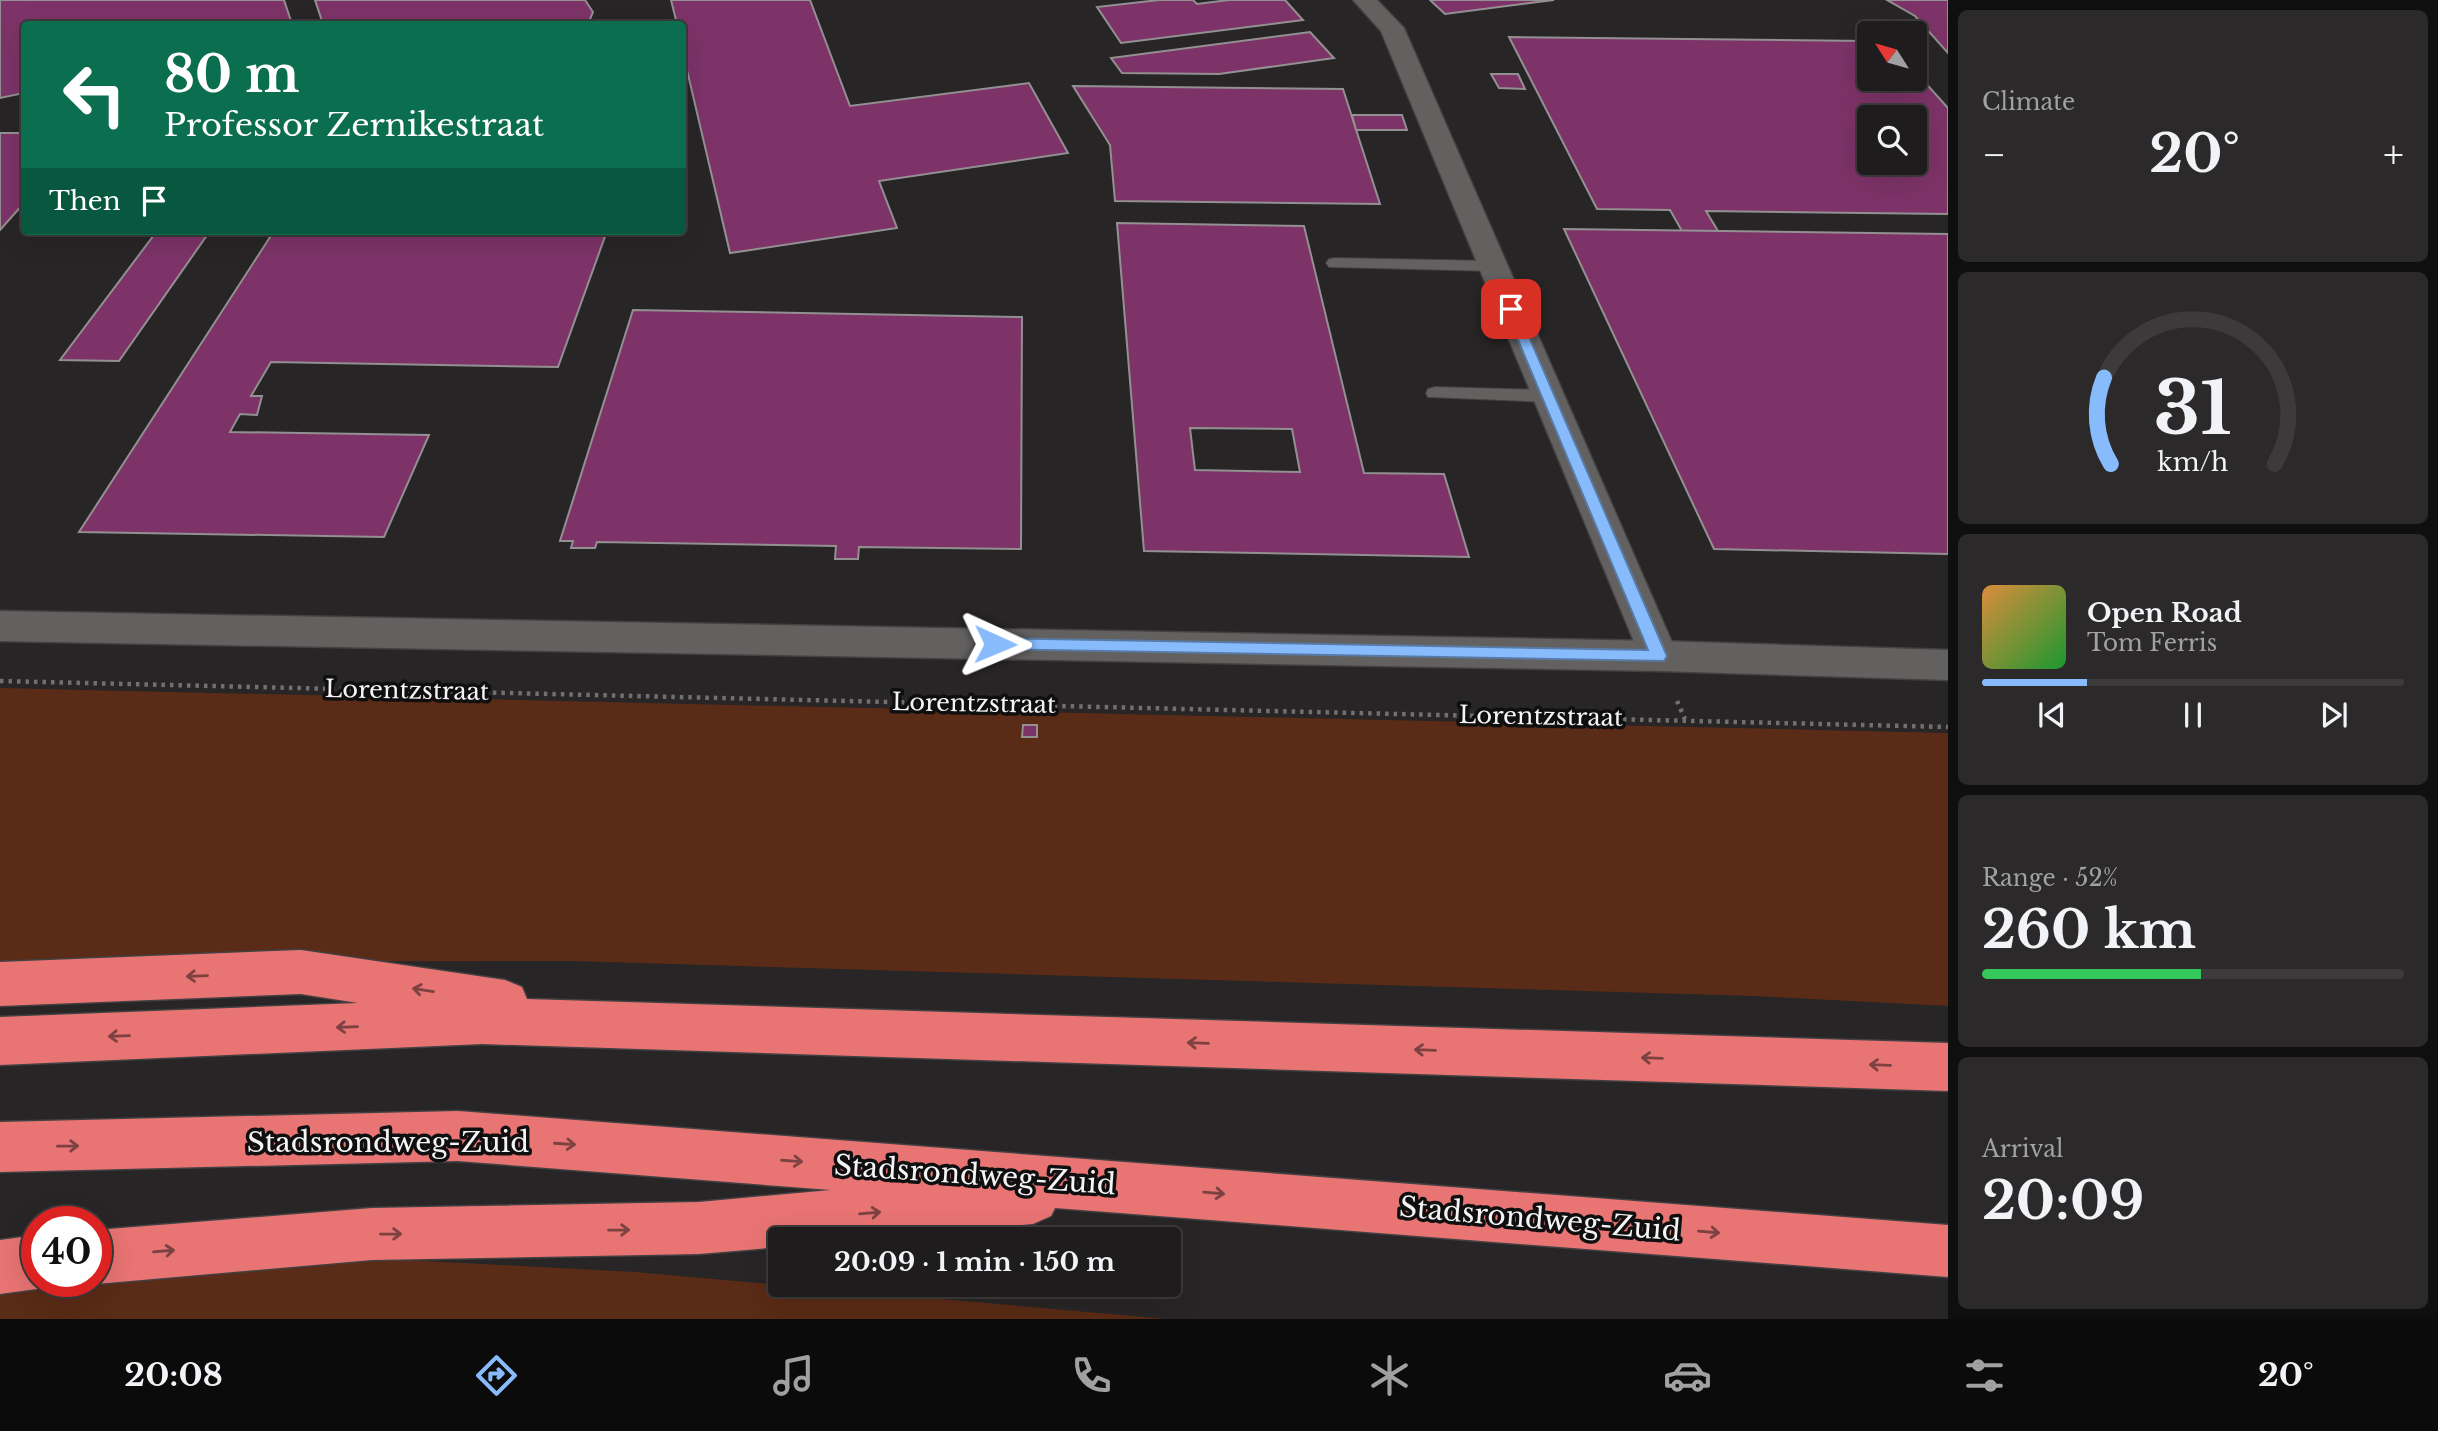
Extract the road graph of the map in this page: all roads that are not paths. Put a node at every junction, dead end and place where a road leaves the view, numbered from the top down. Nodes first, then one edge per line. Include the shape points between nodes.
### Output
1 (1364, 0) edge
2 (1335, 263) dead end
3 (1493, 266) junction
4 (1435, 393) dead end
5 (1548, 396) junction
6 (0, 626) edge
7 (1659, 656) junction
8 (1948, 665) edge
9 (0, 984) edge
10 (660, 1026) junction
11 (0, 1041) edge
12 (1948, 1067) edge
13 (0, 1147) edge
14 (1146, 1188) junction
15 (1948, 1251) edge
16 (112, 1256) edge
17 (21, 1264) edge
18 (0, 1267) edge

1 - 3 street via 1392,28
2 - 3 lane
3 - 5 street
4 - 5 lane
5 - 7 street
6 - 7 street
7 - 8 street
10 -> 9 highway via 301,972
10 -> 11 highway via 482,1021
12 -> 10 highway
13 -> 14 highway, Stadsrondweg-Zuid via 458,1136
14 -> 15 highway, Stadsrondweg-Zuid
16 -> 14 highway via 372,1234 699,1228
17 - 18 highway

